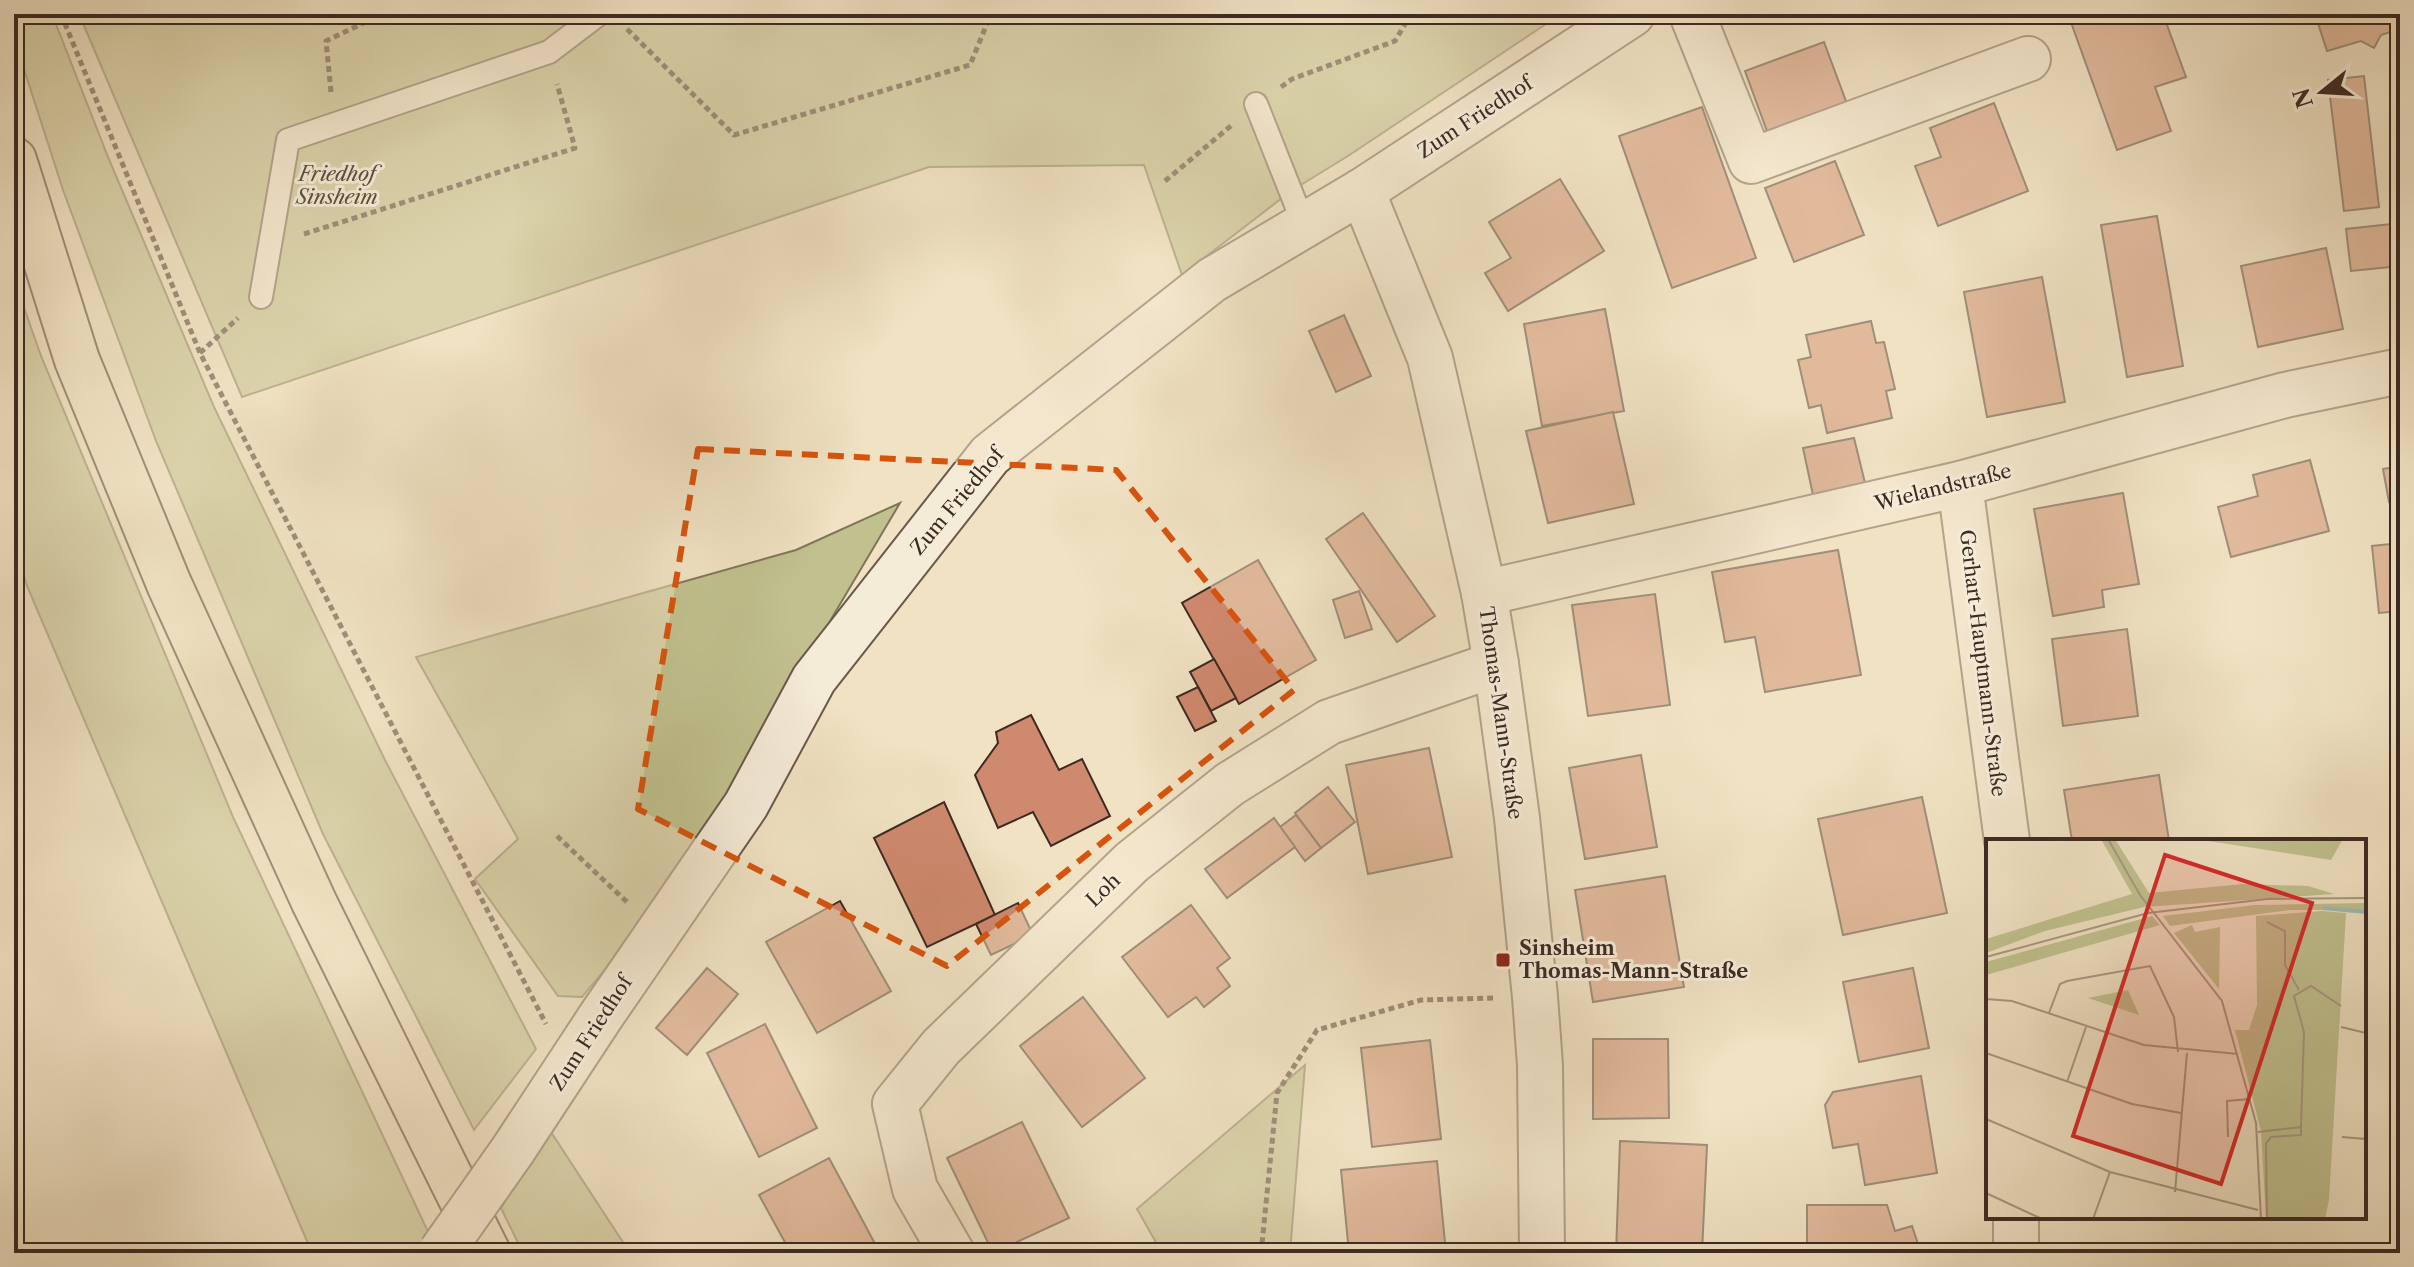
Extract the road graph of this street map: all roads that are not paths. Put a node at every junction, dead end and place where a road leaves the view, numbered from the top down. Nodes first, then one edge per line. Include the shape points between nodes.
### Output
1 (599, 14) edge
2 (1632, 14) edge
3 (1692, 14) edge
4 (2028, 59) dead end
5 (1256, 104) road end
6 (14, 160) edge
7 (1362, 191) junction
8 (1304, 225) junction
9 (261, 297) road end
10 (2400, 371) edge
11 (1960, 484) junction
12 (1484, 593) junction
13 (1496, 664) junction
14 (2007, 839) edge
15 (2016, 1219) edge
16 (441, 1252) edge
17 (488, 1253) edge
18 (952, 1253) edge
19 (1542, 1253) edge
20 (2016, 1253) edge

1 - 9 lane via 549,52 288,140
2 - 7 street, Zum Friedhof
3 - 4 street via 1751,161
5 - 8 lane
6 - 17 highway via 77,360 169,584 314,902
7 - 8 street, Zum Friedhof
7 - 12 street, Thomas-Mann-Straße via 1430,358
8 - 16 street, Zum Friedhof, bridge via 1212,280 990,455 814,679 746,805
10 - 11 street, Wielandstraße via 2285,395
11 - 12 street, Wielandstraße
11 - 14 street, Gerhart-Hauptmann-Straße
12 - 13 street, Thomas-Mann-Straße
13 - 18 street, Loh via 1329,722 1230,784 1132,862 941,1047 895,1104 915,1189
13 - 19 street, Thomas-Mann-Straße via 1535,997
15 - 20 street

